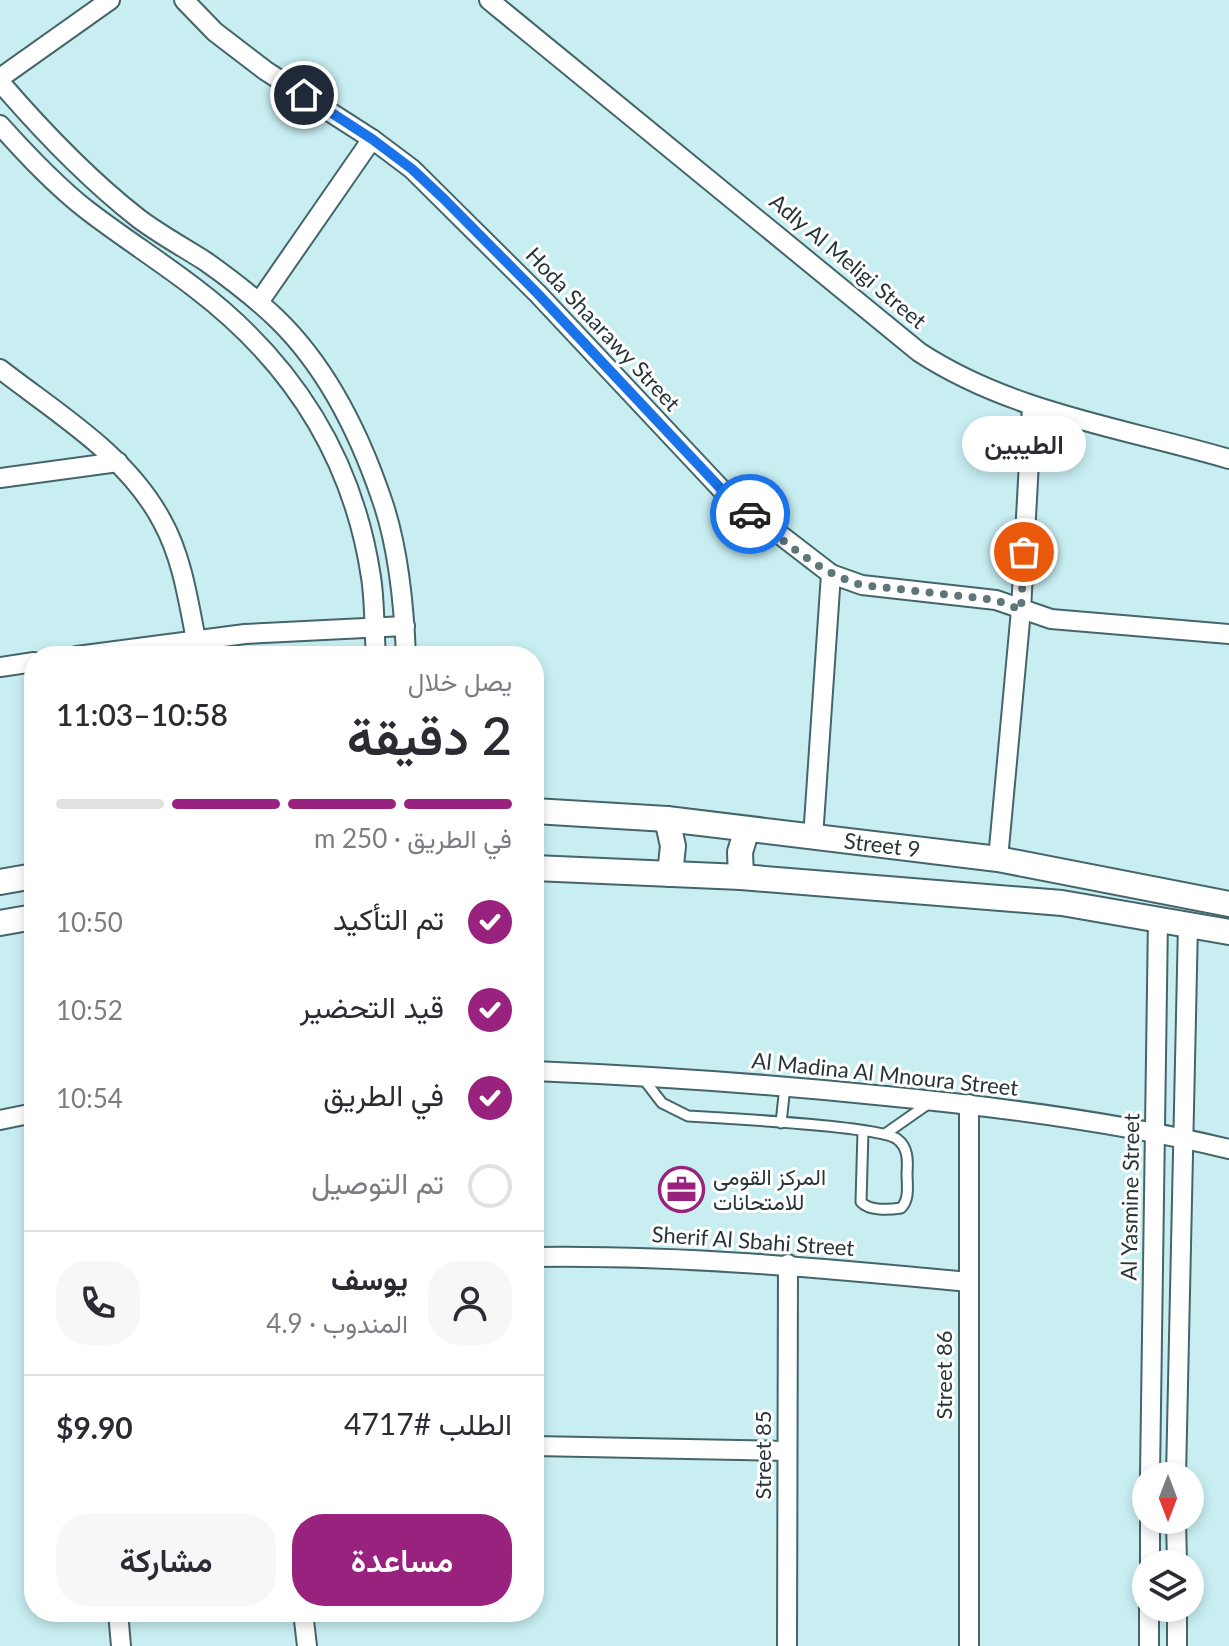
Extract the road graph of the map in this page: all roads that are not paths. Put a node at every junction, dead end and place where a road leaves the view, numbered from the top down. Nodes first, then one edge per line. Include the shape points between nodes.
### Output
1 (110, 0) edge
2 (184, 0) edge
3 (489, 0) edge
4 (0, 80) edge
5 (0, 125) edge
6 (372, 139) junction
7 (259, 302) junction
8 (0, 369) edge
9 (1032, 406) junction
10 (1229, 459) edge
11 (118, 462) junction
12 (0, 478) edge
13 (831, 574) junction
14 (1021, 610) junction
15 (405, 626) junction
16 (374, 627) junction
17 (1229, 634) edge
18 (196, 640) junction
19 (151, 646) edge
20 (375, 646) edge
21 (406, 646) edge
22 (24, 663) edge
23 (0, 667) edge
24 (544, 812) edge
25 (667, 819) junction
26 (747, 829) junction
27 (813, 838) junction
28 (998, 859) junction
29 (544, 868) edge
30 (670, 874) junction
31 (741, 877) junction
32 (24, 878) edge
33 (0, 882) edge
34 (1229, 904) edge
35 (1158, 918) junction
36 (24, 919) edge
37 (0, 923) edge
38 (1188, 924) junction
39 (1229, 932) edge
40 (544, 1071) edge
41 (640, 1075) junction
42 (785, 1086) junction
43 (932, 1101) junction
44 (969, 1104) junction
45 (24, 1115) edge
46 (0, 1120) edge
47 (781, 1123) junction
48 (863, 1131) junction
49 (1155, 1132) junction
50 (885, 1134) junction
51 (1183, 1138) junction
52 (1229, 1149) edge
53 (544, 1257) edge
54 (788, 1264) junction
55 (969, 1282) junction
56 (544, 1446) edge
57 (787, 1451) junction
58 (1150, 1462) edge
59 (1176, 1462) edge
60 (119, 1622) edge
61 (304, 1622) edge
62 (1149, 1622) edge
63 (1177, 1622) edge
64 (121, 1646) edge
65 (307, 1646) edge
66 (787, 1646) edge
67 (969, 1646) edge
68 (1149, 1646) edge
69 (1177, 1646) edge

1 - 4 street
2 - 6 street, Hoda Shaarawy Street via 266,71
3 - 9 street, Adly Al Meligi Street via 919,352 952,373
4 - 7 street via 88,177 141,221
5 - 16 street via 85,209 197,289 280,367 312,410 360,523
6 - 7 street
6 - 13 street, Hoda Shaarawy Street via 460,214 723,491
7 - 15 street via 302,346 362,448 383,502
8 - 11 street
9 - 10 street, Adly Al Meligi Street
9 - 14 street
11 - 12 street
11 - 18 street via 163,522 182,571
13 - 14 street, Hoda Shaarawy Street via 862,585 996,600
13 - 27 street
14 - 17 street, Hoda Shaarawy Street via 1059,620
14 - 28 street
15 - 16 street
15 - 21 street
16 - 18 street
16 - 20 street
18 - 19 street
22 - 23 street
24 - 25 main road, Street 9
25 - 26 main road, Street 9
25 - 30 main road via 673,846
26 - 27 main road, Street 9
26 - 31 main road via 740,852
27 - 28 main road, Street 9
28 - 34 main road, Street 9
29 - 30 main road, Street 9
30 - 31 main road, Street 9
31 - 35 main road, Street 9 via 1062,903
32 - 33 main road
35 - 38 main road, Street 9
35 - 49 street, Al Yasmine Street
36 - 37 main road
38 - 39 main road, Street 9
38 - 51 street
40 - 41 street, Al Madina Al Mnoura Street
41 - 42 street, Al Madina Al Mnoura Street
41 - 47 lane via 662,1103 688,1116
42 - 43 street, Al Madina Al Mnoura Street
42 - 47 lane
43 - 44 street, Al Madina Al Mnoura Street
43 - 50 lane
44 - 49 street, Al Madina Al Mnoura Street
44 - 55 street, Street 86
45 - 46 street
47 - 48 lane
48 - 50 lane
48 - 50 lane via 861,1202 894,1209 906,1203 908,1158 896,1137
49 - 51 street, Al Madina Al Mnoura Street
49 - 58 street, Al Yasmine Street
51 - 52 street, Al Madina Al Mnoura Street
51 - 59 street
53 - 54 street, Sherif Al Sbahi Street
54 - 55 street, Sherif Al Sbahi Street
54 - 57 street, Street 85
55 - 67 street, Street 86
56 - 57 street
57 - 66 street, Street 85
60 - 64 street
61 - 65 street
62 - 68 street
63 - 69 street

